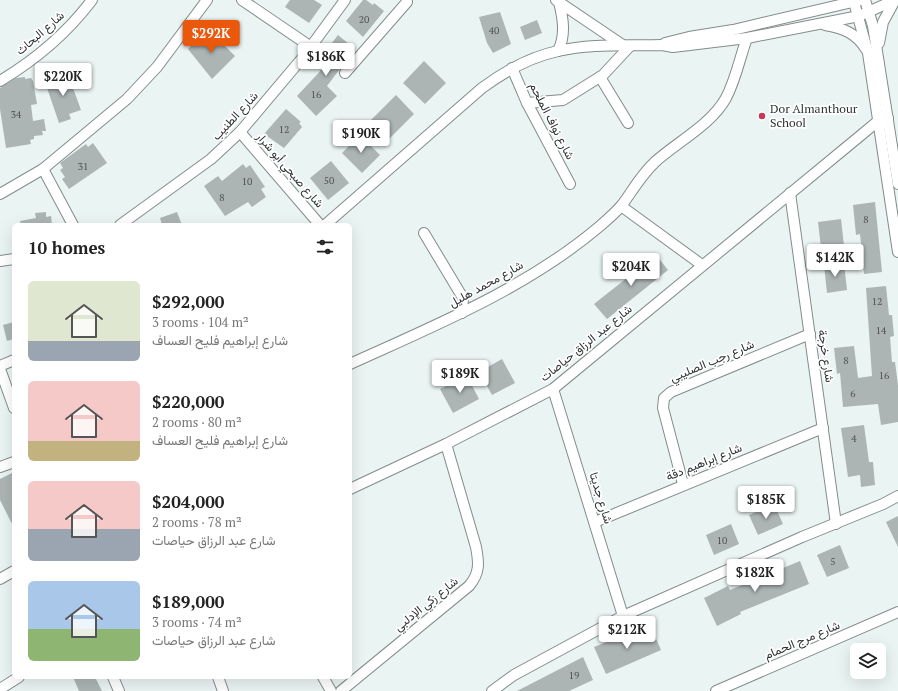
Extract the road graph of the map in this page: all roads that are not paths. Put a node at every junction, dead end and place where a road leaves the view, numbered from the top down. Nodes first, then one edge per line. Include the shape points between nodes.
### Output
1 (92, 0) edge
2 (207, 0) edge
3 (242, 0) edge
4 (345, 0) edge
5 (865, 0) edge
6 (895, 0) edge
7 (557, 1) edge
8 (858, 1) edge
9 (408, 3) edge
10 (870, 12) junction
11 (859, 16) junction
12 (817, 24) junction
13 (747, 38) junction
14 (662, 45) junction
15 (627, 46) junction
16 (310, 47) junction
17 (558, 50) junction
18 (873, 53) junction
19 (512, 68) junction
20 (345, 73) dead end
21 (600, 77) junction
22 (0, 81) edge
23 (527, 103) junction
24 (888, 118) junction
25 (878, 121) junction
26 (628, 123) dead end
27 (240, 132) junction
28 (43, 169) junction
29 (570, 184) dead end
30 (898, 184) edge
31 (790, 192) junction
32 (0, 194) edge
33 (621, 206) junction
34 (72, 223) edge
35 (123, 223) edge
36 (318, 223) edge
37 (327, 223) edge
38 (424, 233) dead end
39 (898, 252) edge
40 (12, 259) edge
41 (0, 261) edge
42 (702, 265) junction
43 (462, 313) junction
44 (810, 334) junction
45 (12, 361) edge
46 (352, 363) edge
47 (0, 366) edge
48 (0, 369) edge
49 (553, 389) junction
50 (12, 402) edge
51 (823, 428) junction
52 (446, 444) junction
53 (12, 463) edge
54 (0, 467) edge
55 (683, 484) junction
56 (352, 488) edge
57 (898, 496) edge
58 (898, 503) edge
59 (883, 504) junction
60 (595, 522) junction
61 (836, 524) junction
62 (12, 572) edge
63 (0, 578) edge
64 (898, 612) edge
65 (623, 616) junction
66 (16, 679) edge
67 (114, 679) edge
68 (219, 679) edge
69 (325, 679) edge
70 (0, 689) edge
71 (119, 691) edge
72 (224, 691) edge
73 (331, 691) edge
74 (340, 691) edge
75 (492, 691) edge
76 (716, 691) edge

1 - 22 street, شارع البحاث via 63,33 35,57
2 - 28 street via 180,39 147,78
3 - 16 street
4 - 16 street, شارع الطنيب
5 - 10 street
6 - 10 street
6 - 18 street via 883,22
7 - 15 street
7 - 17 street via 563,33
8 - 11 street
8 - 14 street via 733,30 670,41
9 - 20 street
10 - 11 street
10 - 18 street
11 - 12 street
11 - 18 street
12 - 13 street
12 - 18 street via 847,31
13 - 14 street via 673,47
13 - 33 street, شارع محمد هليل via 730,88 721,105 699,128 655,161
14 - 15 street
15 - 17 street
15 - 21 street
16 - 27 street, شارع الطنيب
17 - 19 street
18 - 24 street
18 - 25 street
19 - 23 street, شارع نواف الملحم
19 - 37 street via 464,102
21 - 23 street via 563,100
21 - 26 street
23 - 29 street, شارع نواف الملحم
24 - 25 street, شارع عبد الرزاق حياصات
24 - 30 street
25 - 31 street, شارع عبد الرزاق حياصات
25 - 39 street
27 - 35 street, شارع الطنيب via 211,159
27 - 36 street, شارع صبحي أبو شرار
28 - 32 street
28 - 34 street
31 - 42 street, شارع عبد الرزاق حياصات
31 - 44 street, شارع خرجة
33 - 42 street
33 - 43 street, شارع محمد هليل via 577,245
38 - 43 street via 463,298
40 - 41 street
42 - 49 street, شارع عبد الرزاق حياصات
43 - 46 street, شارع محمد هليل
44 - 51 street, شارع خرجة
44 - 55 street, شارع رجب الصليبي via 671,392 664,398 662,408
45 - 47 street
48 - 50 street
49 - 52 street, شارع عبد الرزاق حياصات
49 - 60 street, شارع جديتا
51 - 55 street, شارع إبراهيم دقة
51 - 61 street, شارع خرجة
52 - 56 street, شارع عبد الرزاق حياصات
52 - 74 street, شارع زكي الإدلبي via 477,554 478,572 469,586
53 - 54 street
55 - 60 street, شارع إبراهيم دقة
57 - 59 street
58 - 59 street
59 - 61 street
60 - 65 street, شارع جديتا
61 - 65 street
62 - 63 street
64 - 76 street, شارع مرج الحمام
65 - 75 street via 520,671
66 - 70 street
67 - 71 street
68 - 72 street
69 - 73 street

